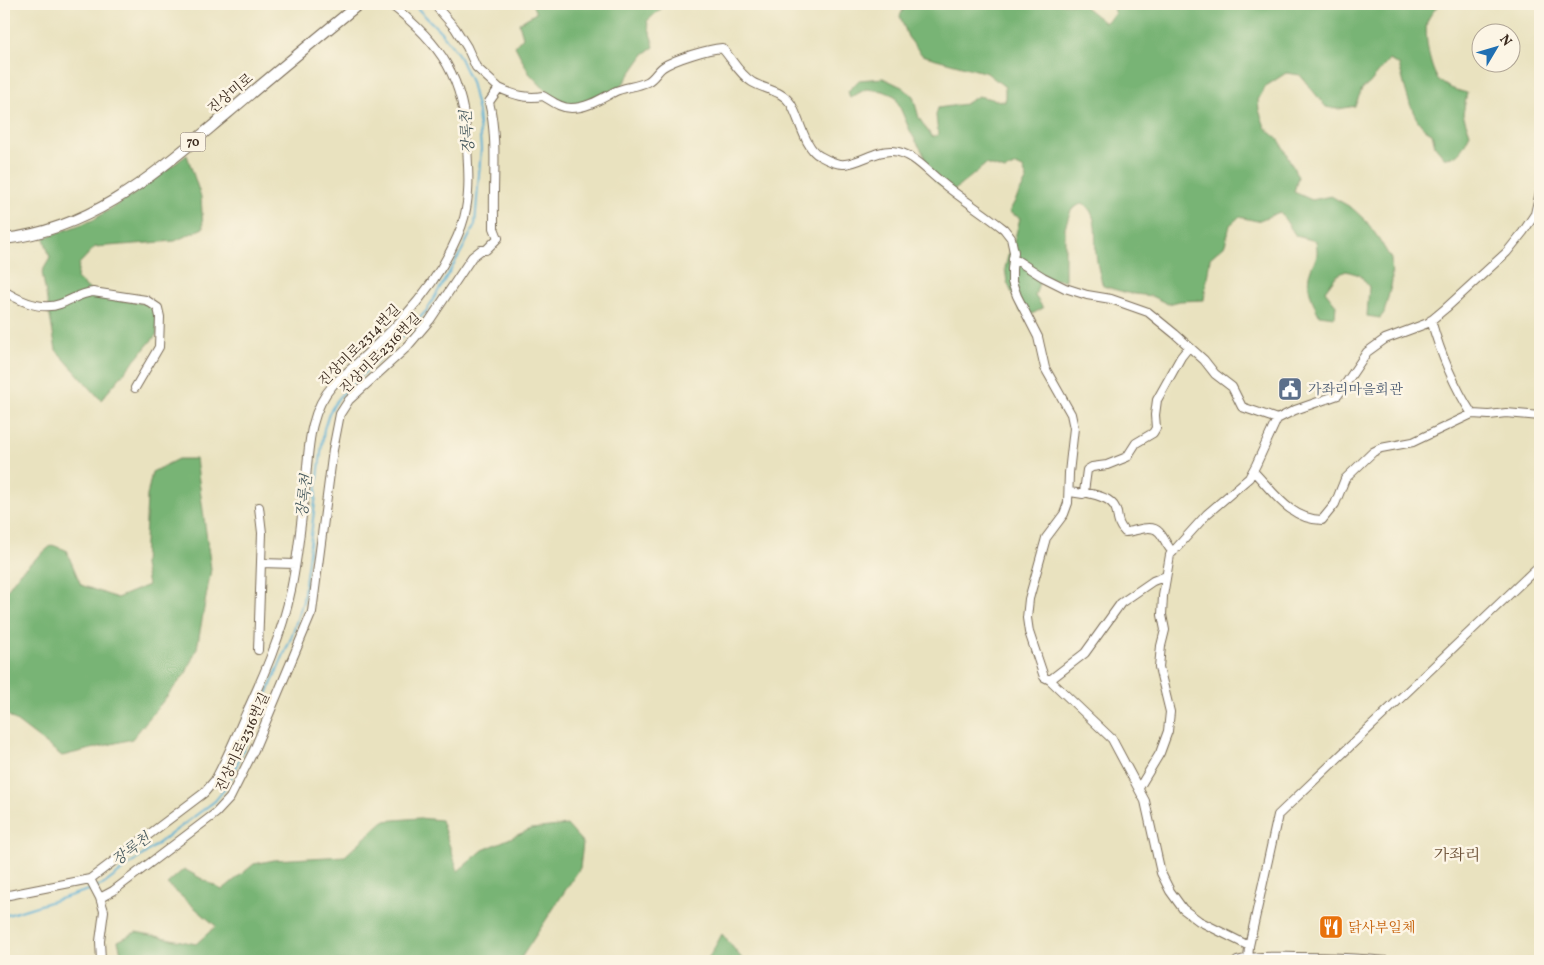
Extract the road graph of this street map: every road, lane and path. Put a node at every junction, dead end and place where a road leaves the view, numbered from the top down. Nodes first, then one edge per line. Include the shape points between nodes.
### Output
1 (359, 4) edge
2 (390, 4) edge
3 (434, 4) edge
4 (499, 88) junction
5 (1540, 176) edge
6 (4, 239) edge
7 (1014, 258) junction
8 (4, 291) edge
9 (1431, 320) junction
10 (1189, 347) junction
11 (135, 388) dead end
12 (1472, 414) junction
13 (1540, 416) edge
14 (1277, 420) junction
15 (1253, 471) junction
16 (1070, 492) junction
17 (1084, 492) junction
18 (259, 507) dead end
19 (1173, 552) junction
20 (261, 563) junction
21 (296, 564) junction
22 (1540, 565) edge
23 (1166, 576) junction
24 (258, 650) dead end
25 (1050, 680) junction
26 (1139, 788) junction
27 (90, 879) junction
28 (4, 896) edge
29 (100, 898) junction
30 (1249, 946) junction
31 (1248, 959) edge
32 (101, 961) edge
33 (1237, 961) edge
34 (1387, 961) edge

1 - 6 main road, 진상미로 / 70 via 199,138 125,194 66,224
2 - 21 street, 진상미로2314번길 via 432,42 455,80 466,122 466,207 461,229 448,257 418,302 390,334 333,385 318,407 310,432
3 - 4 street via 455,28 476,67
4 - 7 street via 516,96 543,96 561,107 586,106 620,90 650,81 668,63 722,48 752,82 784,96 817,154 829,161 845,164 892,151 906,154 1004,229 1011,238
4 - 29 street, 진상미로2316번길 via 489,102 493,131 494,228 498,238 486,250 476,252 430,320 407,347 349,400 340,414 312,612 235,790 216,813
5 - 9 street via 1536,214 1523,232 1507,252
7 - 10 street via 1065,288 1148,312
7 - 16 street via 1012,282 1017,296 1038,337 1045,368 1071,414 1074,428
8 - 11 street via 22,301 47,307 93,292 151,302 158,308 160,317 159,348
9 - 12 street via 1452,376
9 - 14 street via 1386,339 1367,352 1338,395
10 - 14 street via 1232,387 1242,407
10 - 17 street via 1157,400 1153,433 1136,443 1127,457 1087,470
12 - 13 street
12 - 15 street via 1413,442 1373,452 1345,479 1334,504 1322,520 1310,520 1285,506
14 - 15 street
15 - 19 street via 1207,514
16 - 17 street
16 - 25 street via 1064,514 1046,538 1027,618 1028,632 1044,677
17 - 19 street via 1103,496 1110,502 1125,532 1154,529
18 - 20 street
19 - 23 street
20 - 21 street
20 - 24 street
21 - 27 street, 진상미로2314번길 via 288,606 274,647 215,780 204,793
22 - 30 street via 1278,816
23 - 25 street via 1121,603 1085,653
23 - 26 street via 1162,615 1165,630 1159,667 1170,712 1168,731 1160,753
25 - 26 street via 1112,739
26 - 30 street via 1149,816 1161,873 1170,891 1199,921
27 - 28 street
27 - 29 street
29 - 32 street via 104,917
30 - 31 street
31 - 33 street
31 - 34 street via 1352,957

